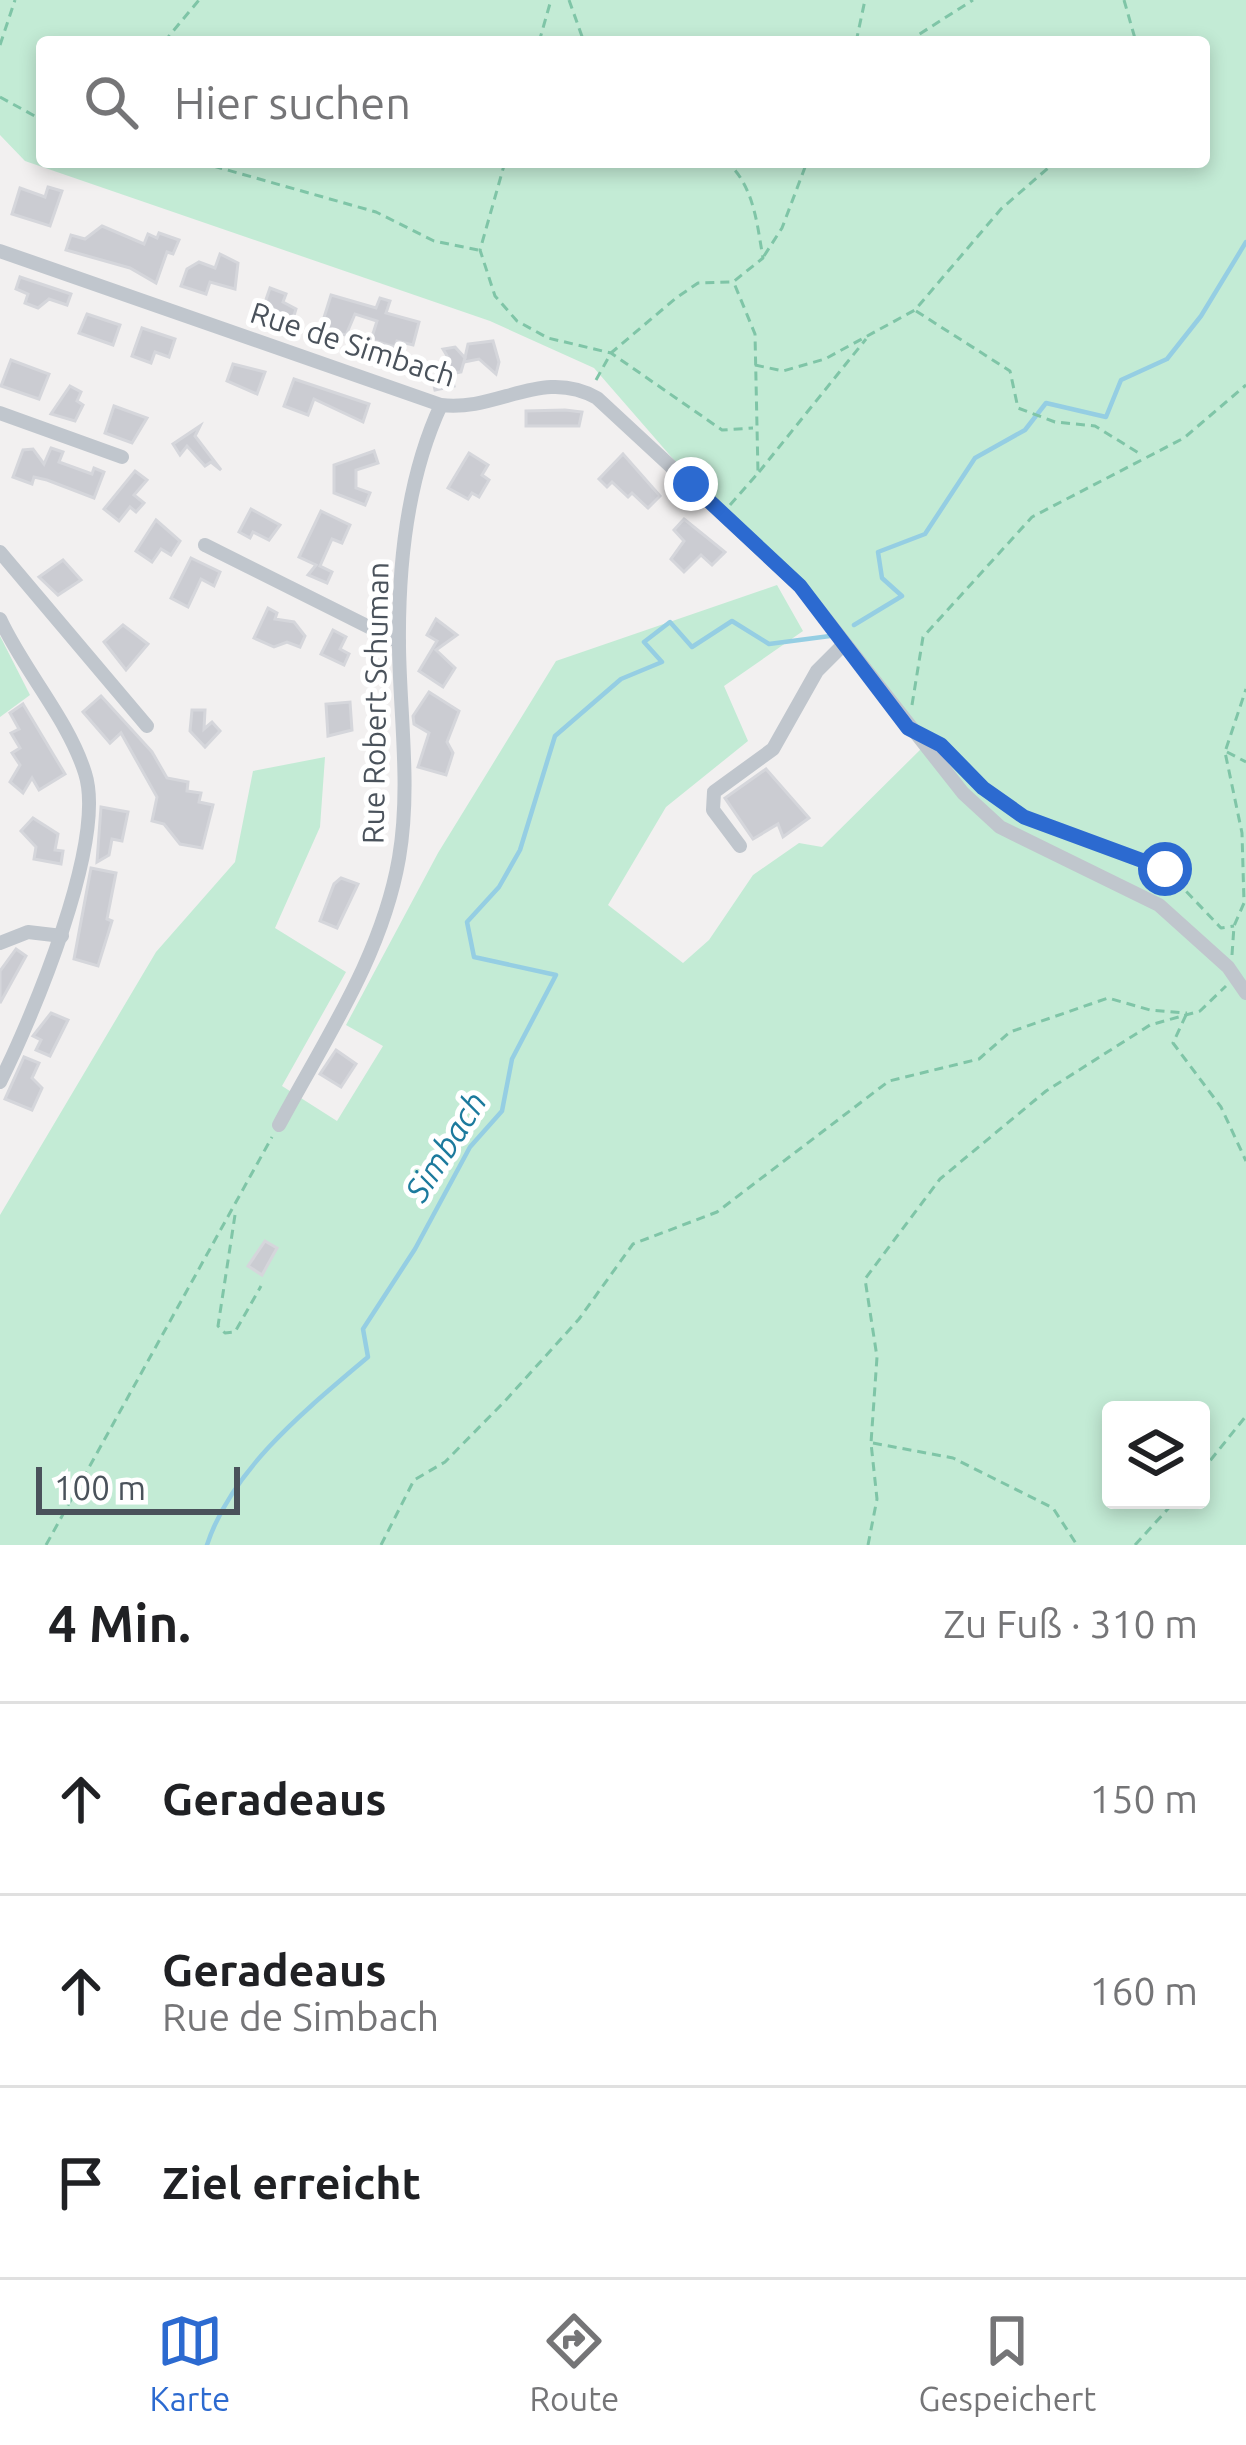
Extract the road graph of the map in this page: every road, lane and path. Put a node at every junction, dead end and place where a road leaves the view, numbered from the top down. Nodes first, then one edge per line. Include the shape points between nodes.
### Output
1 (15, 0) edge
2 (199, 0) edge
3 (551, 0) edge
4 (569, 0) edge
5 (865, 0) edge
6 (973, 0) edge
7 (1124, 0) edge
8 (169, 36) edge
9 (541, 36) edge
10 (582, 36) edge
11 (857, 36) edge
12 (917, 36) edge
13 (1134, 36) edge
14 (0, 46) edge
15 (0, 97) edge
16 (36, 117) edge
17 (220, 168) edge
18 (503, 168) edge
19 (731, 168) edge
20 (805, 168) edge
21 (1047, 168) edge
22 (480, 250) junction
23 (0, 251) edge
24 (764, 258) junction
25 (734, 282) junction
26 (915, 310) junction
27 (867, 337) junction
28 (611, 353) junction
29 (754, 365) junction
30 (1246, 385) edge
31 (588, 393) junction
32 (441, 405) junction
33 (0, 413) edge
34 (753, 428) junction
35 (1145, 456) junction
36 (122, 457) dead end
37 (758, 473) junction
38 (721, 514) junction
39 (205, 545) dead end
40 (0, 552) edge
41 (0, 619) edge
42 (399, 642) junction
43 (844, 644) junction
44 (1246, 688) edge
45 (147, 727) dead end
46 (908, 728) junction
47 (1226, 752) junction
48 (955, 759) dead end
49 (1246, 762) edge
50 (740, 846) dead end
51 (1234, 928) junction
52 (62, 937) junction
53 (1246, 937) edge
54 (0, 943) edge
55 (1237, 980) edge
56 (1187, 1013) junction
57 (0, 1082) edge
58 (279, 1125) joint
59 (1246, 1160) edge
60 (236, 1207) junction
61 (261, 1286) dead end
62 (1246, 1416) edge
63 (871, 1443) junction
64 (1210, 1461) edge
65 (1168, 1509) edge
66 (46, 1545) edge
67 (381, 1545) edge
68 (868, 1545) edge
69 (1077, 1545) edge
70 (1135, 1545) edge

1 - 14 path
2 - 8 path
3 - 9 path
4 - 10 path
5 - 11 path
6 - 12 path
7 - 13 path
15 - 16 path
17 - 22 path
18 - 22 path
19 - 24 path via 754,207
20 - 24 path
21 - 26 path
22 - 28 path via 495,296 518,321 548,338
23 - 32 street, Rue de Simbach
24 - 25 path
25 - 28 path via 698,283
25 - 29 path via 755,334
26 - 27 path
26 - 35 path via 1010,371 1018,408 1095,426
27 - 29 path via 783,371
27 - 37 path
28 - 31 path
28 - 34 path via 722,430
29 - 34 path
30 - 35 path via 1184,438
31 - 32 street, Rue de Simbach via 562,384 465,408
31 - 38 street
32 - 42 street, Rue Robert Schuman via 411,489
33 - 36 street
34 - 37 path
35 - 46 path via 1032,517 953,598 923,637
37 - 38 path
38 - 43 street via 800,586
39 - 42 street
40 - 45 street
41 - 52 street via 88,779
42 - 58 street, Rue Robert Schuman via 405,792 383,933
43 - 46 street
43 - 50 street via 817,671 772,749 714,792 713,810
44 - 47 path
46 - 55 street via 1000,827 1159,904
47 - 49 path
47 - 51 path via 1242,833 1244,903
48 - 51 path via 1024,817 1165,869 1221,928
51 - 53 path
51 - 55 path
52 - 54 street via 28,932
52 - 57 street
55 - 56 path
56 - 59 path via 1173,1043 1221,1107
56 - 63 path via 1150,1025 1046,1091 940,1179 865,1280 878,1357
56 - 67 path via 1108,998 1010,1032 979,1059 889,1081 717,1212 633,1244 505,1401 445,1462 414,1480
58 - 60 path
60 - 61 path via 218,1326 225,1333 235,1332
60 - 66 path
62 - 64 path
63 - 68 path via 877,1499
63 - 69 path via 953,1458 1053,1508
65 - 70 path

